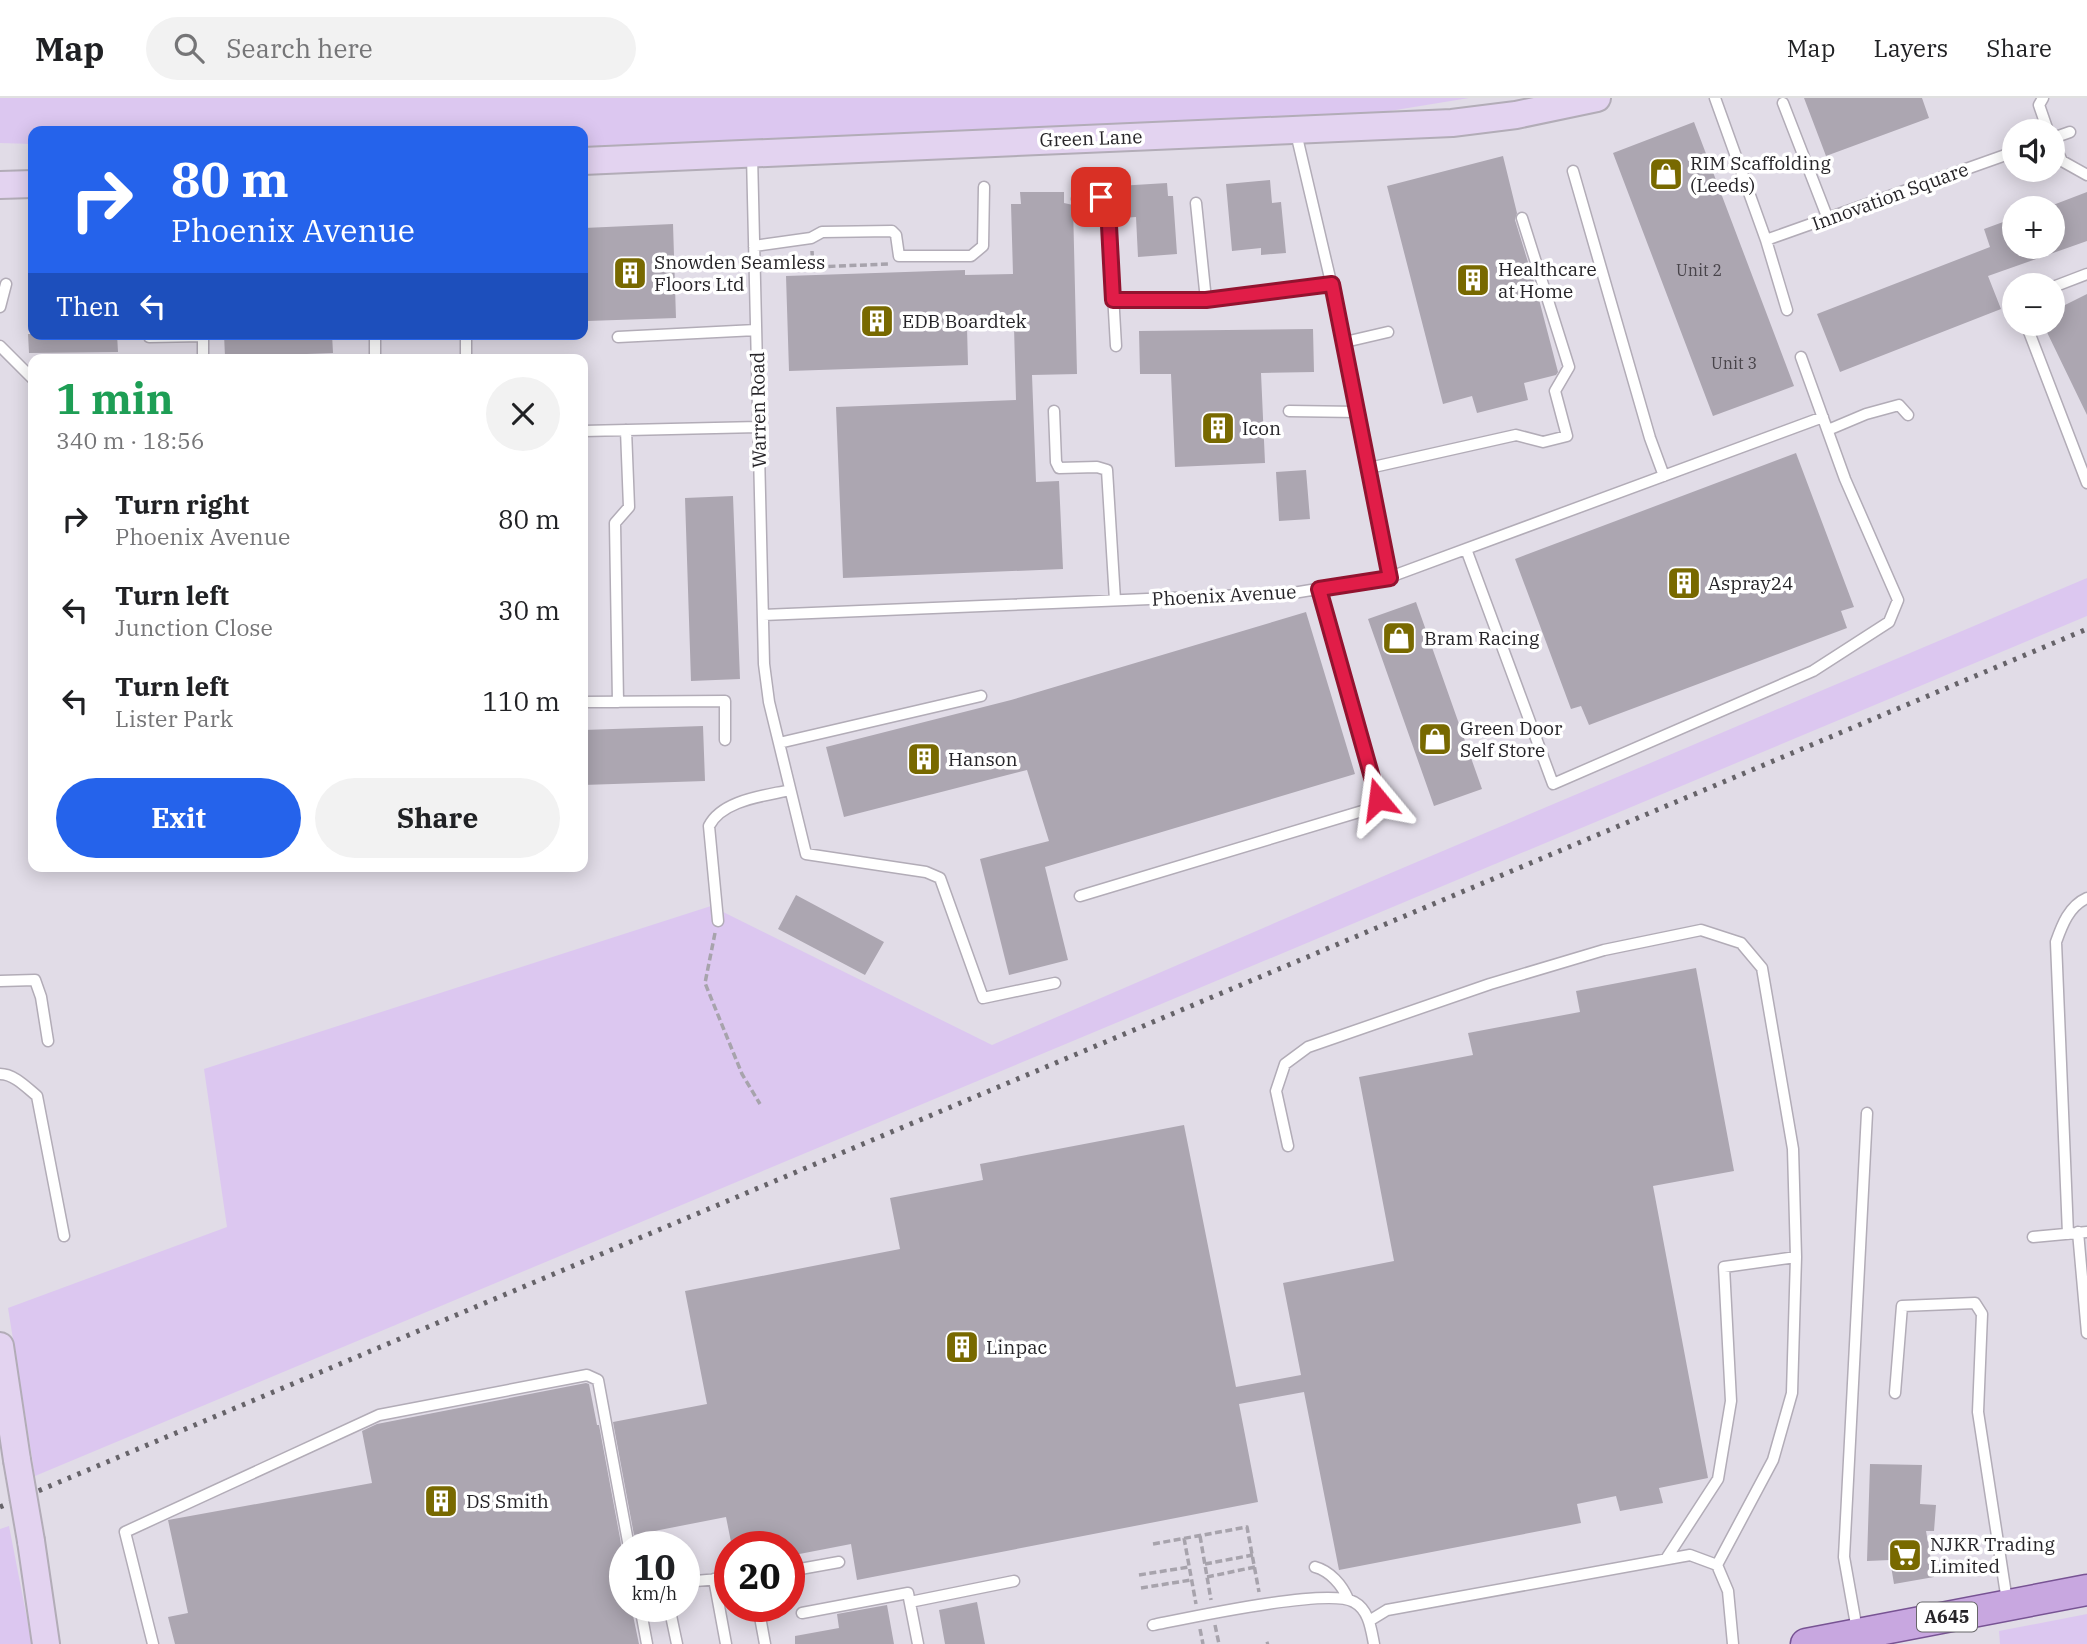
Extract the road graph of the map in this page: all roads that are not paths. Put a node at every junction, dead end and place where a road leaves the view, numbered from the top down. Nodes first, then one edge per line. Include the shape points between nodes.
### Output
1 (1597, 98) edge
2 (1715, 98) edge
3 (2043, 98) edge
4 (1783, 103) dead end
5 (2044, 119) edge
6 (1296, 131) junction
7 (2070, 132) dead end
8 (2065, 135) edge
9 (752, 155) junction
10 (2002, 156) edge
11 (588, 161) edge
12 (2065, 163) edge
13 (1573, 171) dead end
14 (2087, 175) edge
15 (28, 184) edge
16 (1, 185) edge
17 (984, 187) dead end
18 (1077, 199) dead end
19 (1196, 203) dead end
20 (1522, 218) dead end
21 (1828, 219) junction
22 (1766, 240) junction
23 (754, 246) junction
24 (2087, 274) edge
25 (2065, 282) edge
26 (6, 284) dead end
27 (1332, 284) junction
28 (1113, 300) junction
29 (1206, 300) junction
30 (0, 307) edge
31 (1787, 310) dead end
32 (756, 330) junction
33 (1388, 332) dead end
34 (2031, 336) edge
35 (618, 337) dead end
36 (1345, 342) junction
37 (0, 346) edge
38 (1116, 346) dead end
39 (1801, 356) dead end
40 (28, 374) edge
41 (1054, 411) dead end
42 (1289, 411) dead end
43 (1358, 412) junction
44 (1908, 415) dead end
45 (1823, 417) junction
46 (759, 427) junction
47 (588, 430) edge
48 (626, 430) junction
49 (1828, 430) junction
50 (1369, 468) junction
51 (1664, 476) junction
52 (2087, 483) edge
53 (1466, 549) junction
54 (1390, 578) junction
55 (1319, 589) junction
56 (1115, 600) junction
57 (763, 615) junction
58 (981, 696) dead end
59 (588, 702) edge
60 (618, 702) junction
61 (725, 740) dead end
62 (779, 743) junction
63 (790, 790) junction
64 (1080, 896) dead end
65 (2087, 898) edge
66 (718, 921) road end
67 (0, 981) edge
68 (1055, 983) dead end
69 (48, 1041) dead end
70 (0, 1074) edge
71 (1867, 1113) dead end
72 (1288, 1146) dead end
73 (2078, 1233) edge
74 (64, 1236) dead end
75 (2033, 1237) dead end
76 (1796, 1257) junction
77 (2087, 1333) edge
78 (0, 1346) edge
79 (1895, 1393) dead end
80 (626, 1531) edge
81 (1666, 1559) junction
82 (839, 1562) dead end
83 (1717, 1565) junction
84 (805, 1567) edge
85 (1315, 1567) dead end
86 (714, 1579) edge
87 (700, 1580) edge
88 (1014, 1581) dead end
89 (2087, 1590) edge
90 (1348, 1599) junction
91 (910, 1602) junction
92 (2008, 1605) junction
93 (805, 1612) edge
94 (1369, 1621) junction
95 (643, 1622) edge
96 (672, 1622) edge
97 (722, 1622) edge
98 (761, 1622) edge
99 (1153, 1625) dead end
100 (1858, 1634) junction
101 (46, 1644) edge
102 (153, 1644) edge
103 (647, 1644) edge
104 (677, 1644) edge
105 (726, 1644) edge
106 (765, 1644) edge
107 (918, 1644) edge
108 (1374, 1644) edge
109 (1733, 1644) edge
110 (1806, 1644) edge

1 - 6 street, Green Lane via 1452,123
2 - 22 lane
3 - 5 lane via 2039,105
4 - 21 lane
6 - 9 street, Green Lane
6 - 27 lane
7 - 8 lane
9 - 11 street, Green Lane
9 - 23 lane, Warren Road
10 - 21 lane, Innovation Square
12 - 14 lane
13 - 51 lane
15 - 16 street
17 - 23 lane via 983,246 971,256 899,256 892,231 822,232 811,238
18 - 28 lane via 1101,197 1108,207
19 - 29 lane
20 - 50 lane via 1569,367 1555,391 1567,436 1543,442 1516,435
21 - 22 lane, Innovation Square
22 - 31 lane
23 - 32 lane, Warren Road
24 - 25 lane
26 - 30 lane
27 - 29 lane
27 - 36 lane
28 - 29 lane
28 - 38 lane
32 - 35 lane
32 - 46 lane, Warren Road
33 - 36 lane
34 - 52 lane
36 - 43 lane
37 - 40 lane
39 - 45 lane
41 - 56 lane via 1059,468 1107,470
42 - 43 lane
43 - 50 lane
44 - 49 lane via 1899,405
45 - 49 lane
45 - 51 lane, Phoenix Avenue
46 - 48 lane
46 - 57 lane, Warren Road
47 - 48 lane
48 - 60 lane via 629,507 614,523
49 - 53 lane via 1898,600 1889,622 1813,671 1553,784
50 - 54 lane
51 - 53 lane, Phoenix Avenue
53 - 54 lane, Phoenix Avenue
54 - 55 lane, Phoenix Avenue
55 - 56 lane, Phoenix Avenue
55 - 64 lane via 1377,804
56 - 57 lane, Phoenix Avenue
57 - 62 lane, Warren Road via 764,664
58 - 62 lane
59 - 60 lane
60 - 61 lane via 725,701
62 - 63 lane, Warren Road
63 - 66 lane via 754,798 713,818 709,826
63 - 68 lane, Warren Road via 806,854 940,878 983,998
65 - 73 lane via 2064,920 2056,942
67 - 69 lane via 35,980
70 - 74 lane via 22,1083 37,1096
71 - 100 lane via 1844,1557
72 - 76 lane via 1276,1091 1285,1063 1308,1046 1604,950 1701,930 1741,943 1762,968 1793,1149
73 - 75 lane
73 - 77 lane
76 - 81 lane via 1724,1267 1731,1401 1718,1479
76 - 83 lane via 1792,1393 1773,1460
78 - 101 street, bridge
79 - 92 lane via 1902,1306 1975,1303 1982,1314 1978,1412
80 - 102 lane via 598,1380 587,1375 379,1415 125,1532
81 - 83 lane via 1690,1555
81 - 94 lane via 1387,1610
82 - 84 lane
83 - 109 lane via 1728,1591
85 - 90 lane via 1338,1583
86 - 87 lane
88 - 91 lane
89 - 92 main road, A645
90 - 94 lane via 1359,1605
90 - 99 lane via 1262,1606
91 - 93 lane via 908,1593
91 - 107 lane
92 - 100 main road, A645
94 - 108 lane
95 - 103 lane
96 - 104 lane
97 - 105 lane
98 - 106 lane
100 - 110 main road, A645

